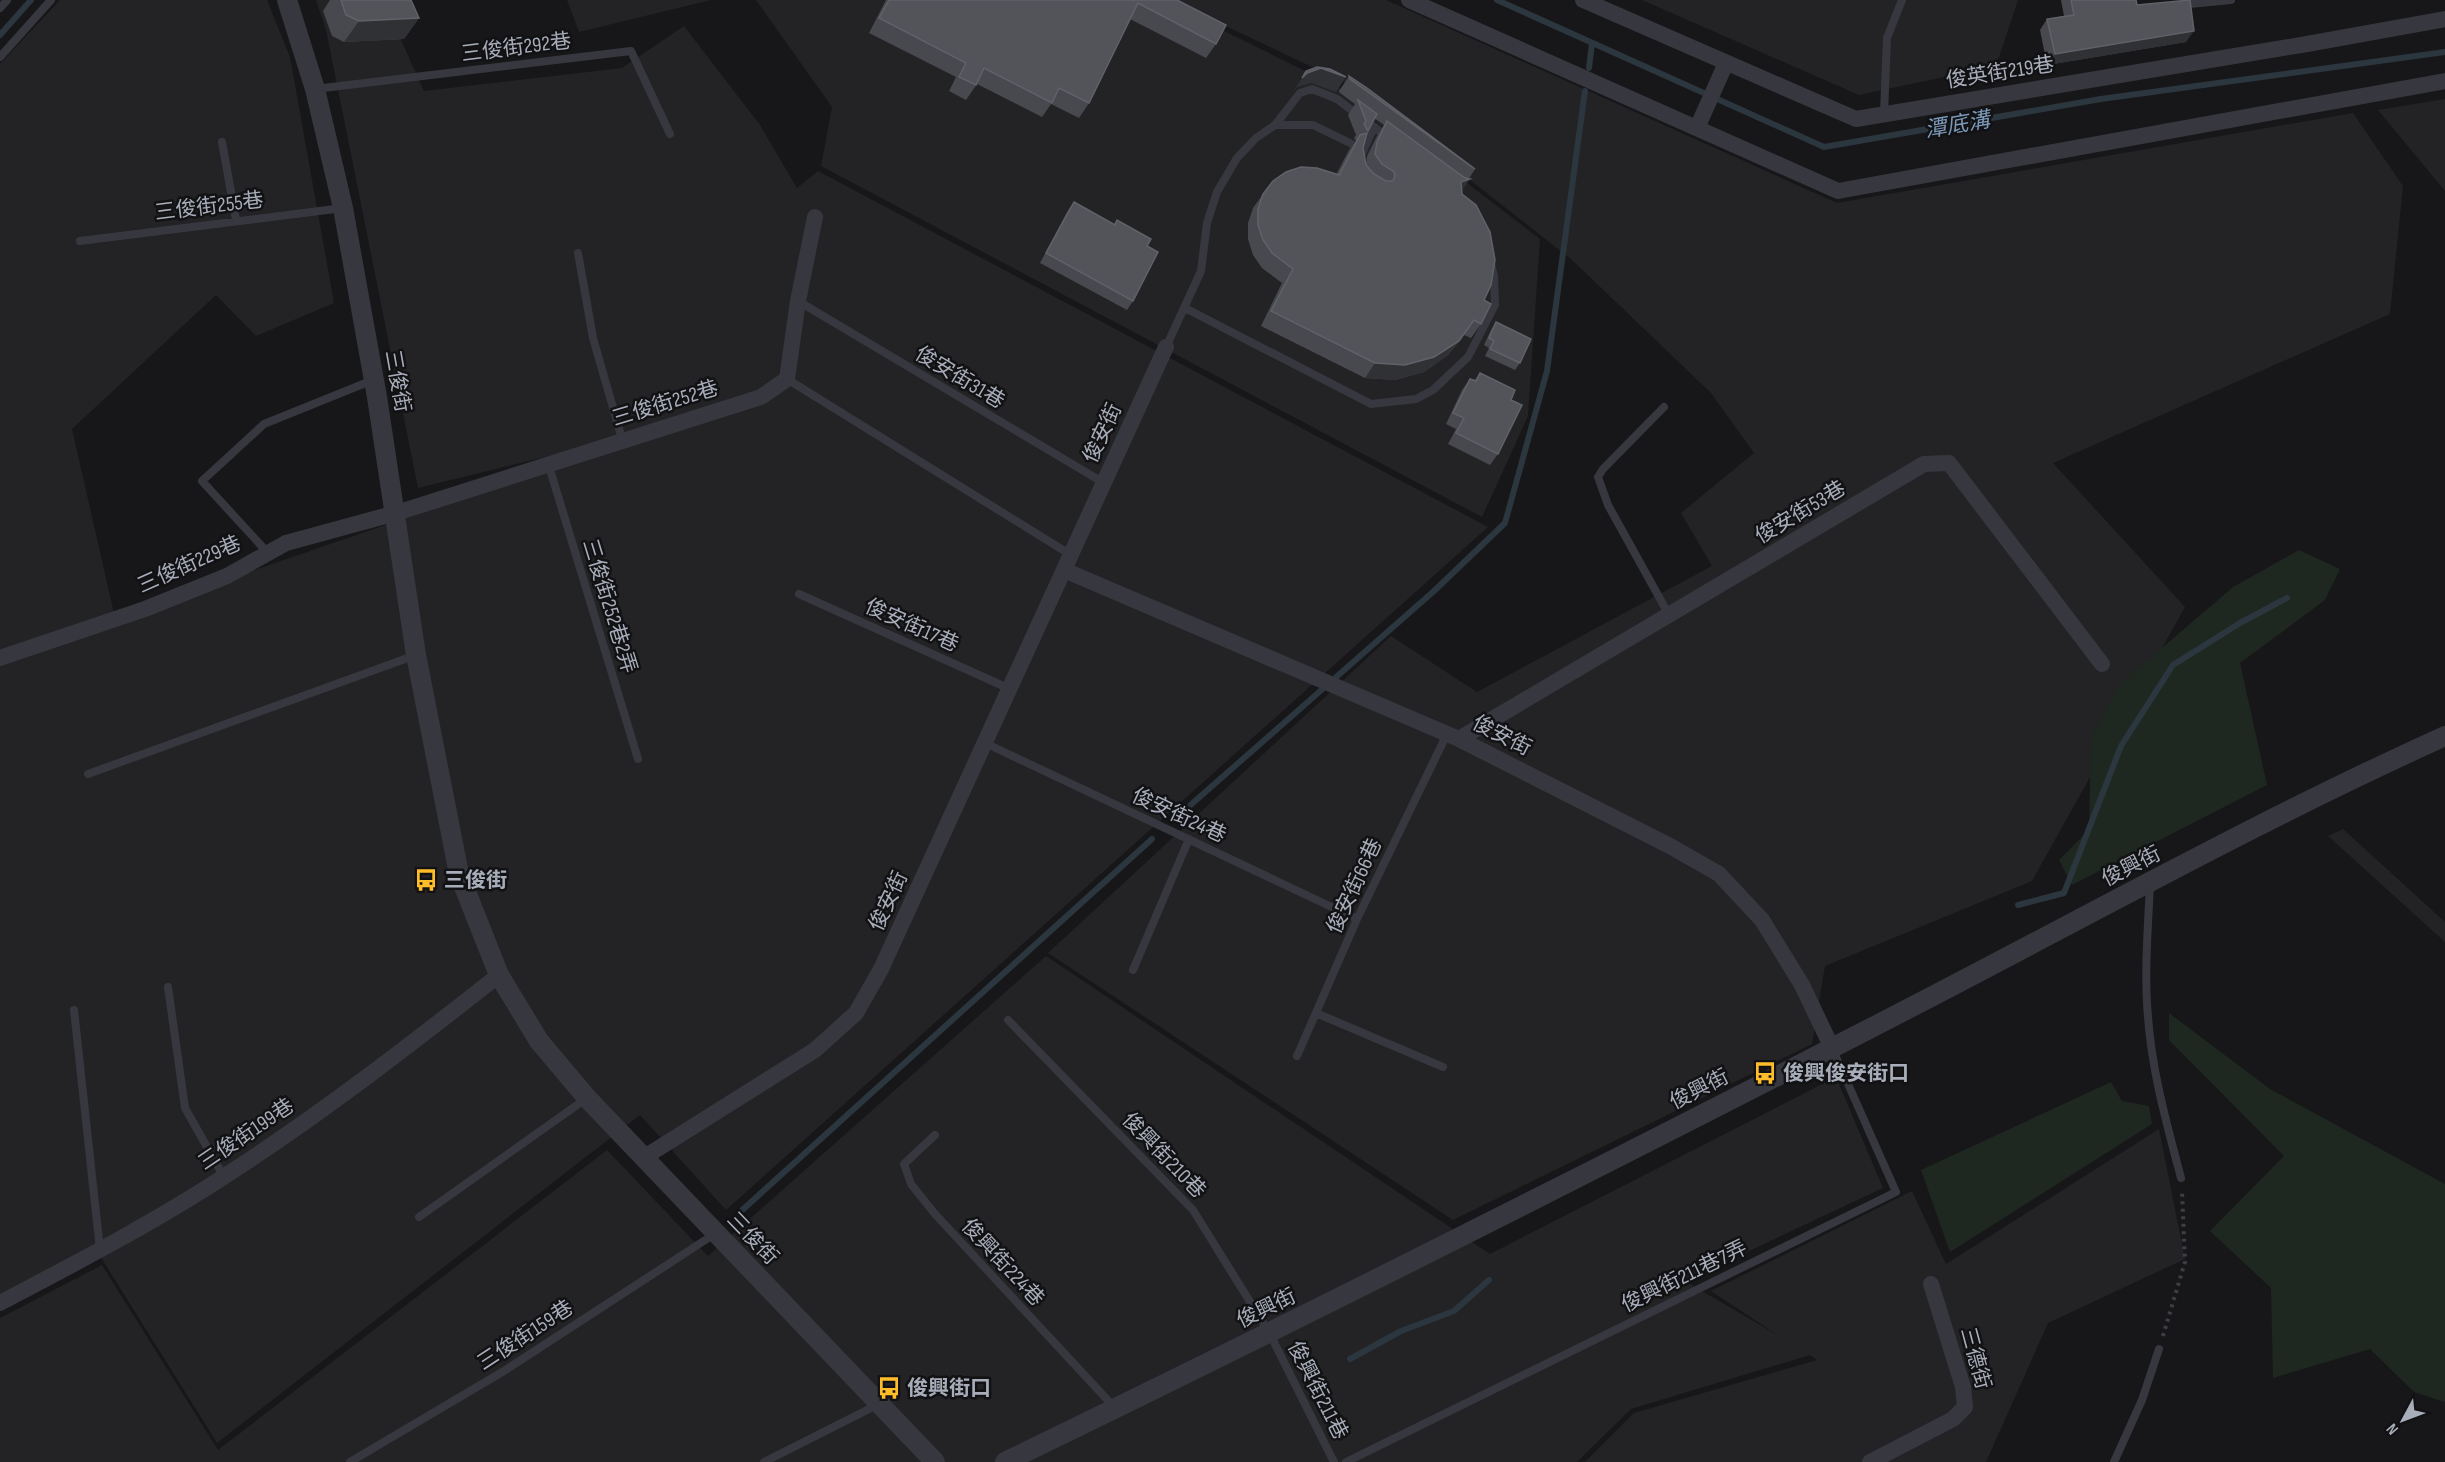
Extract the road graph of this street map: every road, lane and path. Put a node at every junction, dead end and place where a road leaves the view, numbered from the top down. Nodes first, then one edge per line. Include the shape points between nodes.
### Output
1 (7, 0) edge
2 (51, 0) edge
3 (287, 0) edge
4 (1409, 0) edge
5 (1583, 0) edge
6 (1902, 0) edge
7 (2231, 0) edge
8 (2174, 5) edge
9 (0, 8) edge
10 (2445, 19) edge
11 (0, 57) edge
12 (1726, 63) junction
13 (2445, 81) edge
14 (315, 89) junction
15 (1884, 114) junction
16 (1275, 125) junction
17 (1374, 127) junction
18 (1698, 128) junction
19 (670, 134) dead end
20 (1393, 141) edge
21 (222, 142) dead end
22 (1352, 144) edge
23 (1358, 170) edge
24 (343, 208) junction
25 (815, 218) dead end
26 (236, 220) junction
27 (80, 241) dead end
28 (578, 253) dead end
29 (1489, 255) edge
30 (798, 301) junction
31 (1185, 308) junction
32 (1166, 348) joint
33 (787, 379) junction
34 (373, 380) junction
35 (1664, 407) dead end
36 (622, 440) junction
37 (548, 463) junction
38 (1104, 483) junction
39 (396, 513) junction
40 (268, 554) junction
41 (1067, 563) junction
42 (799, 594) dead end
43 (1669, 615) junction
44 (416, 655) junction
45 (0, 658) edge
46 (2102, 664) dead end
47 (1010, 688) junction
48 (1453, 736) junction
49 (2445, 736) edge
50 (985, 743) junction
51 (638, 759) dead end
52 (88, 774) dead end
53 (1189, 839) junction
54 (2150, 884) junction
55 (1358, 919) junction
56 (1133, 970) dead end
57 (499, 975) junction
58 (168, 987) dead end
59 (74, 1010) dead end
60 (1316, 1013) junction
61 (1008, 1020) dead end
62 (1832, 1048) junction
63 (1297, 1056) dead end
64 (1443, 1067) dead end
65 (587, 1098) junction
66 (934, 1135) dead end
67 (643, 1158) junction
68 (224, 1177) junction
69 (2181, 1178) joint
70 (419, 1216) dead end
71 (716, 1233) junction
72 (100, 1250) junction
73 (1931, 1284) dead end
74 (0, 1303) edge
75 (1269, 1334) junction
76 (2159, 1349) joint
77 (880, 1404) junction
78 (1115, 1408) junction
79 (350, 1462) edge
80 (764, 1462) edge
81 (935, 1462) edge
82 (1005, 1462) edge
83 (1334, 1462) edge
84 (1346, 1462) edge
85 (1870, 1462) edge
86 (2114, 1462) edge

1 - 9 lane
2 - 11 lane
3 - 14 street, 三俊街
4 - 18 street
5 - 12 street, 俊英街219巷
6 - 15 lane via 1887,38
7 - 8 lane
10 - 15 street, 俊英街219巷
12 - 15 street, 俊英街219巷 via 1856,119
12 - 18 street
13 - 18 street via 1838,191
14 - 19 lane, 三俊街292巷 via 631,51
14 - 24 street, 三俊街
16 - 17 lane via 1300,93 1312,88 1337,99
16 - 22 lane via 1313,125
16 - 31 lane via 1237,158 1217,192 1207,223 1201,270
17 - 20 lane
17 - 23 lane
21 - 26 lane
24 - 26 lane, 三俊街255巷
24 - 34 street, 三俊街
25 - 30 street
26 - 27 lane, 三俊街255巷
28 - 36 lane via 593,338
29 - 31 lane via 1496,305 1468,357 1433,390 1399,402 1371,404
30 - 33 street
30 - 38 lane, 俊安街31巷
31 - 32 lane
32 - 38 street, 俊安街
33 - 36 street, 三俊街252巷 via 761,397
33 - 41 lane
34 - 39 street, 三俊街
34 - 40 lane via 264,424 202,482
35 - 43 lane via 1598,477 1608,506
36 - 37 street, 三俊街252巷
37 - 39 street, 三俊街252巷
37 - 51 lane, 三俊街252巷2弄
38 - 41 street, 俊安街
39 - 40 street, 三俊街229巷 via 286,543
39 - 44 street, 三俊街
40 - 45 street, 三俊街229巷 via 227,576 145,609
41 - 47 street, 俊安街
41 - 48 street, 俊安街 via 1318,679
42 - 47 lane, 俊安街17巷
43 - 46 street, 俊安街53巷 via 1924,464 1949,463
43 - 48 street, 俊安街53巷
44 - 52 lane
44 - 57 street, 三俊街 via 459,874
47 - 50 street, 俊安街
48 - 55 lane, 俊安街66巷
48 - 62 street, 俊安街 via 1719,874 1762,920 1802,985
49 - 54 street, 俊興街
50 - 53 lane, 俊安街24巷
50 - 67 street, 俊安街 via 881,969 856,1013 815,1050
53 - 55 lane, 俊安街24巷
53 - 56 lane
54 - 62 street, 俊興街
54 - 69 lane via 2148,1017 2160,1102
55 - 60 lane, 俊安街66巷
57 - 65 street, 三俊街 via 539,1041
57 - 68 street, 三俊街199巷 via 362,1083
58 - 68 lane via 185,1108
59 - 72 lane
60 - 63 lane, 俊安街66巷
60 - 64 lane
61 - 75 lane, 俊興街210巷 via 1193,1210
62 - 75 street, 俊興街
62 - 84 lane, 俊興街211巷7弄 via 1896,1192
65 - 67 street, 三俊街
65 - 70 lane
66 - 78 lane, 俊興街224巷 via 904,1164 911,1184 934,1214
67 - 71 street, 三俊街
68 - 72 street, 三俊街199巷
69 - 76 path via 2185,1262
71 - 77 street, 三俊街
71 - 79 lane, 三俊街159巷 via 504,1371
72 - 74 street, 三俊街199巷
73 - 85 street, 三德街 via 1963,1387 1965,1407 1953,1419
75 - 78 street, 俊興街
75 - 83 lane, 俊興街211巷
76 - 86 lane via 2142,1400
77 - 80 lane
77 - 81 street, 三俊街
78 - 82 street, 俊興街

